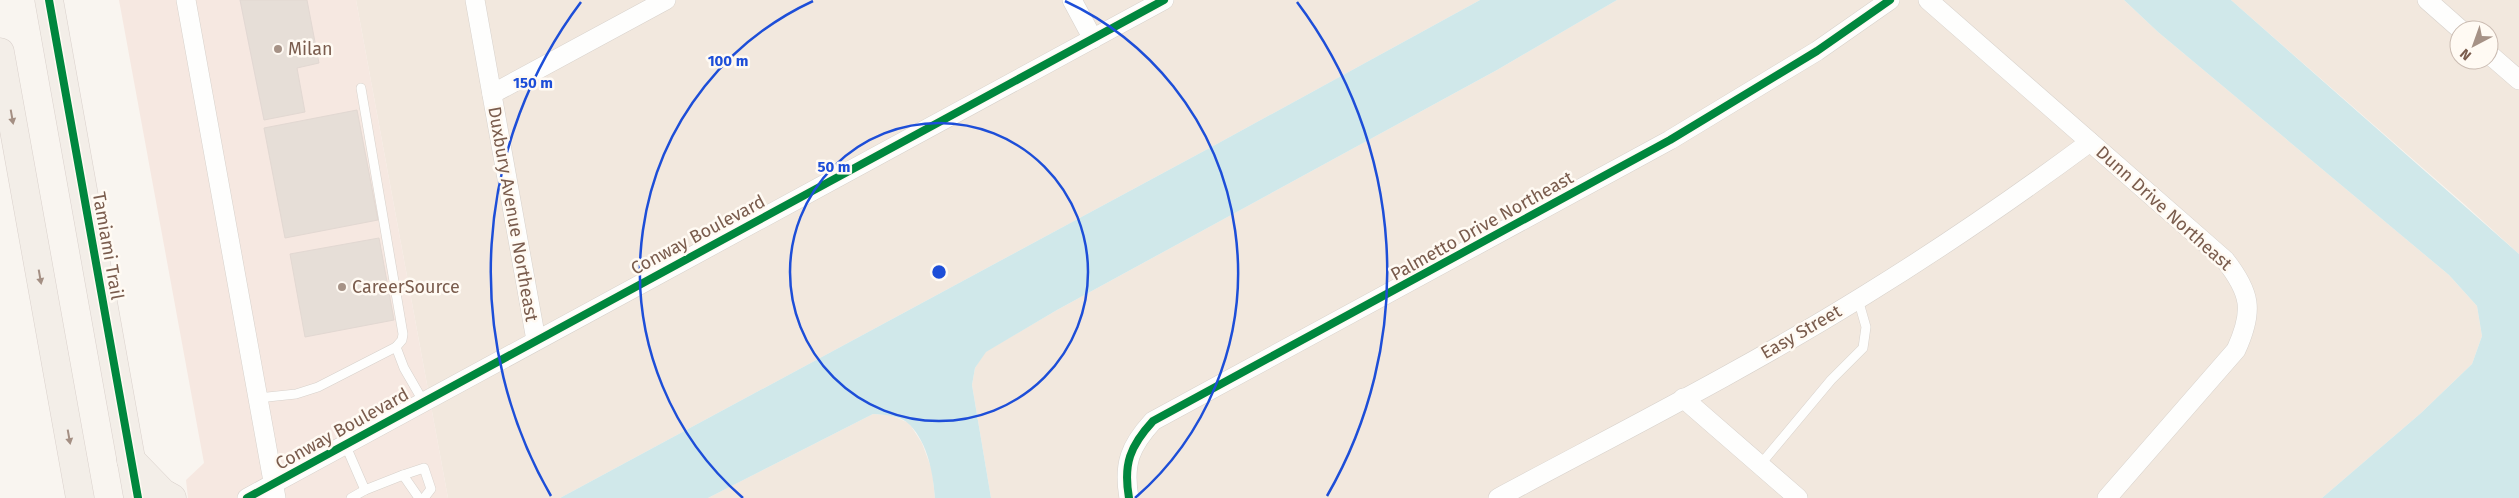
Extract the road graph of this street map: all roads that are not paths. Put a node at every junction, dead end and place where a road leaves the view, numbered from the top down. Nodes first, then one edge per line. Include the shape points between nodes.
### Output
1 (49, 0) edge
2 (186, 0) edge
3 (475, 0) edge
4 (666, 0) edge
5 (1072, 0) edge
6 (1164, 0) edge
7 (1890, 0) edge
8 (1928, 0) edge
9 (2427, 0) edge
10 (2450, 20) edge
11 (1093, 39) junction
12 (0, 52) edge
13 (2499, 63) edge
14 (2519, 80) edge
15 (362, 88) dead end
16 (492, 94) junction
17 (2090, 142) junction
18 (1858, 299) junction
19 (536, 340) junction
20 (396, 347) junction
21 (258, 398) junction
22 (1683, 398) junction
23 (424, 401) junction
24 (345, 444) junction
25 (131, 460) junction
26 (1760, 465) junction
27 (403, 475) junction
28 (365, 490) junction
29 (275, 491) edge
30 (418, 497) edge
31 (80, 498) edge
32 (138, 498) edge
33 (172, 498) edge
34 (247, 498) edge
35 (351, 498) edge
36 (1129, 498) edge
37 (1498, 498) edge
38 (1798, 498) edge
39 (2107, 498) edge

1 - 25 main road, Tamiami Trail
2 - 21 street
3 - 16 street, Duxbury Avenue Northeast
4 - 16 street
5 - 11 street
6 - 11 street, Conway Boulevard
7 - 36 street, Palmetto Drive Northeast via 1817,51 1670,140 1153,421 1137,439 1128,462
8 - 17 street, Dunn Drive Northeast
9 - 10 street
11 - 19 street, Conway Boulevard
12 -> 31 main road
13 - 14 street
15 - 20 lane via 402,334 402,340
16 - 19 street, Duxbury Avenue Northeast
17 - 18 street, Easy Street via 1945,245
17 - 39 street, Dunn Drive Northeast via 2225,260 2240,279 2248,303 2246,327 2236,350
18 - 22 street, Easy Street
18 - 26 lane via 1866,327 1863,348 1831,380
19 - 23 street, Conway Boulevard
20 - 21 lane via 318,388
20 - 23 lane via 404,368
21 - 29 street
22 - 26 street
22 - 37 street, Easy Street
23 - 24 street, Conway Boulevard
24 - 28 lane
24 - 29 street, Conway Boulevard
25 - 32 main road, Tamiami Trail
25 - 33 main road
26 - 38 street
27 - 28 lane
27 - 30 lane
27 - 30 lane via 424,468 431,489
28 - 35 lane
29 - 34 street, Conway Boulevard

